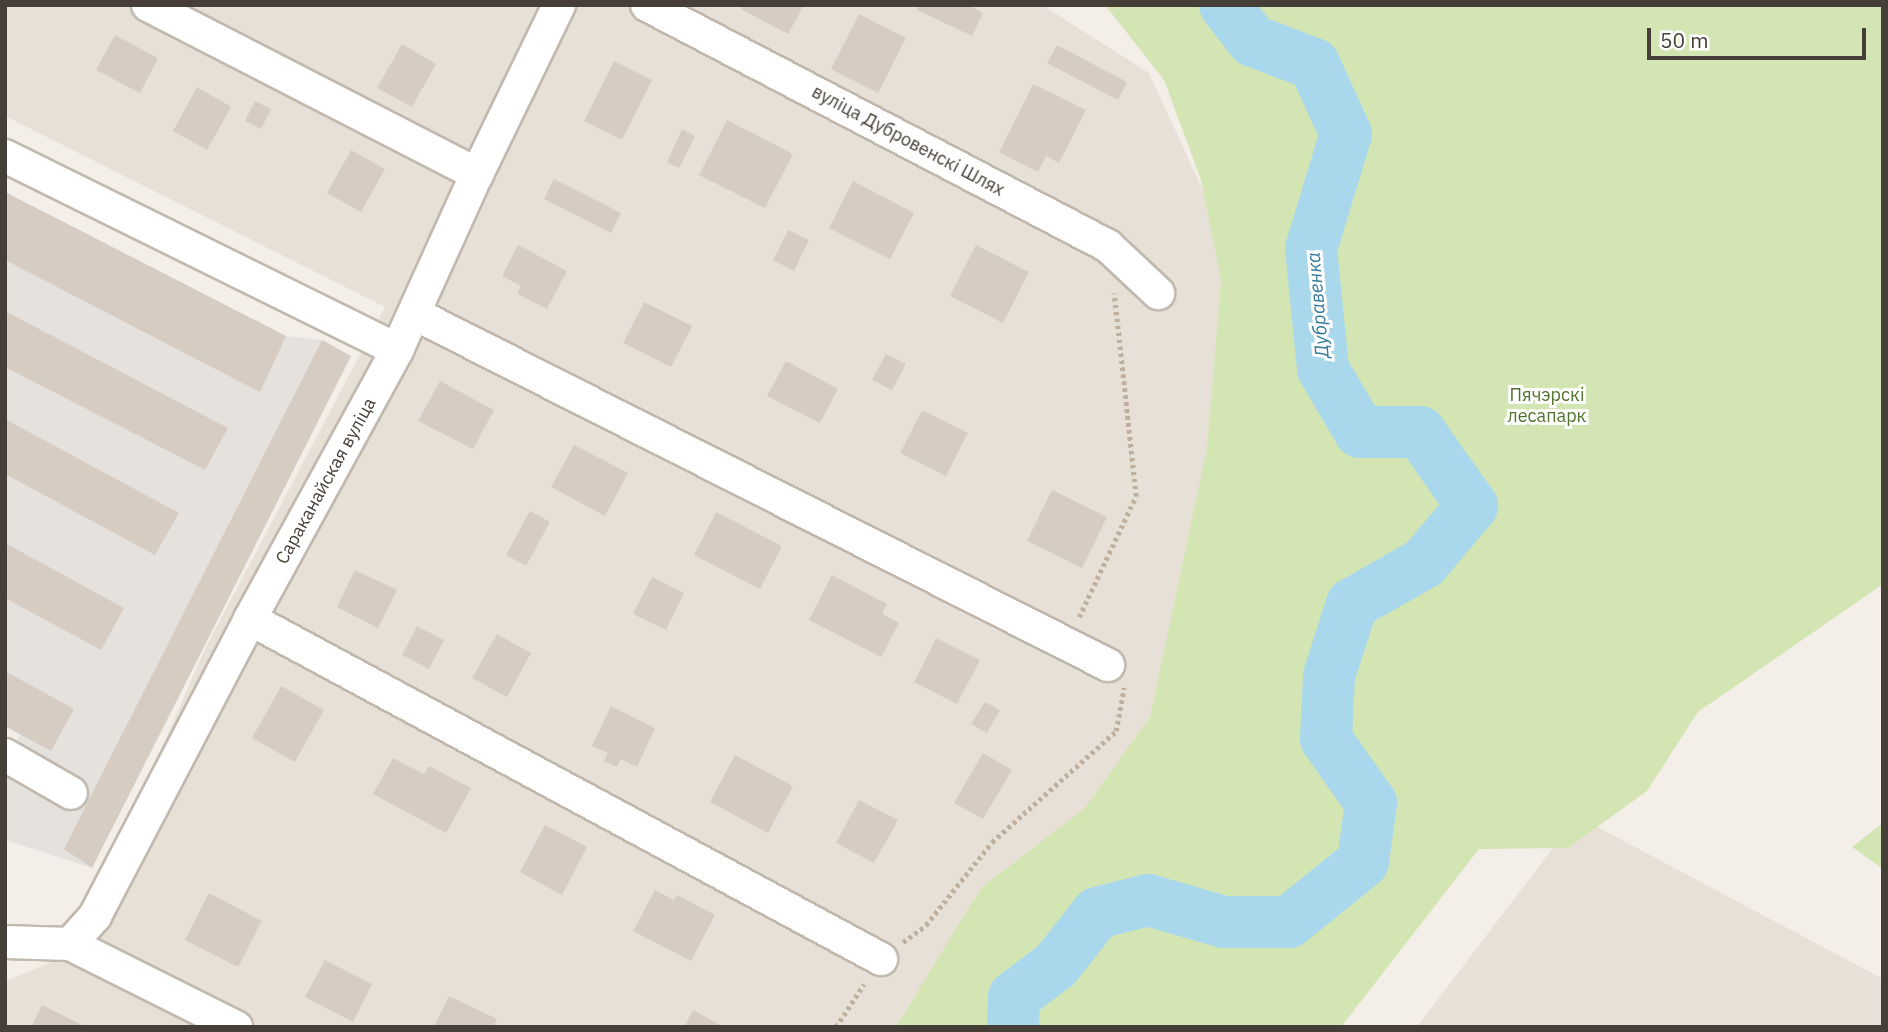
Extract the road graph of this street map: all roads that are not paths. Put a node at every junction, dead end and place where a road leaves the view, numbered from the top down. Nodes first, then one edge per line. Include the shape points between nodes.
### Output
1 (148, 5) edge
2 (559, 5) edge
3 (647, 5) edge
4 (5, 156) edge
5 (477, 174) junction
6 (1158, 293) dead end
7 (415, 314) junction
8 (397, 350) junction
9 (250, 620) junction
10 (1108, 665) road end
11 (5, 755) edge
12 (71, 793) dead end
13 (5, 942) edge
14 (70, 944) junction
15 (881, 959) road end
16 (236, 1027) edge

1 - 5 street
2 - 5 street, Сараканайская вуліца
3 - 6 street, вуліца Дубровенскі Шлях via 1108,246
4 - 8 street
5 - 7 street, Сараканайская вуліца
7 - 8 street, Сараканайская вуліца
7 - 10 street
8 - 9 street, Сараканайская вуліца
9 - 14 street, Сараканайская вуліца via 96,916
9 - 15 street
11 - 12 street
13 - 14 street
14 - 16 street

